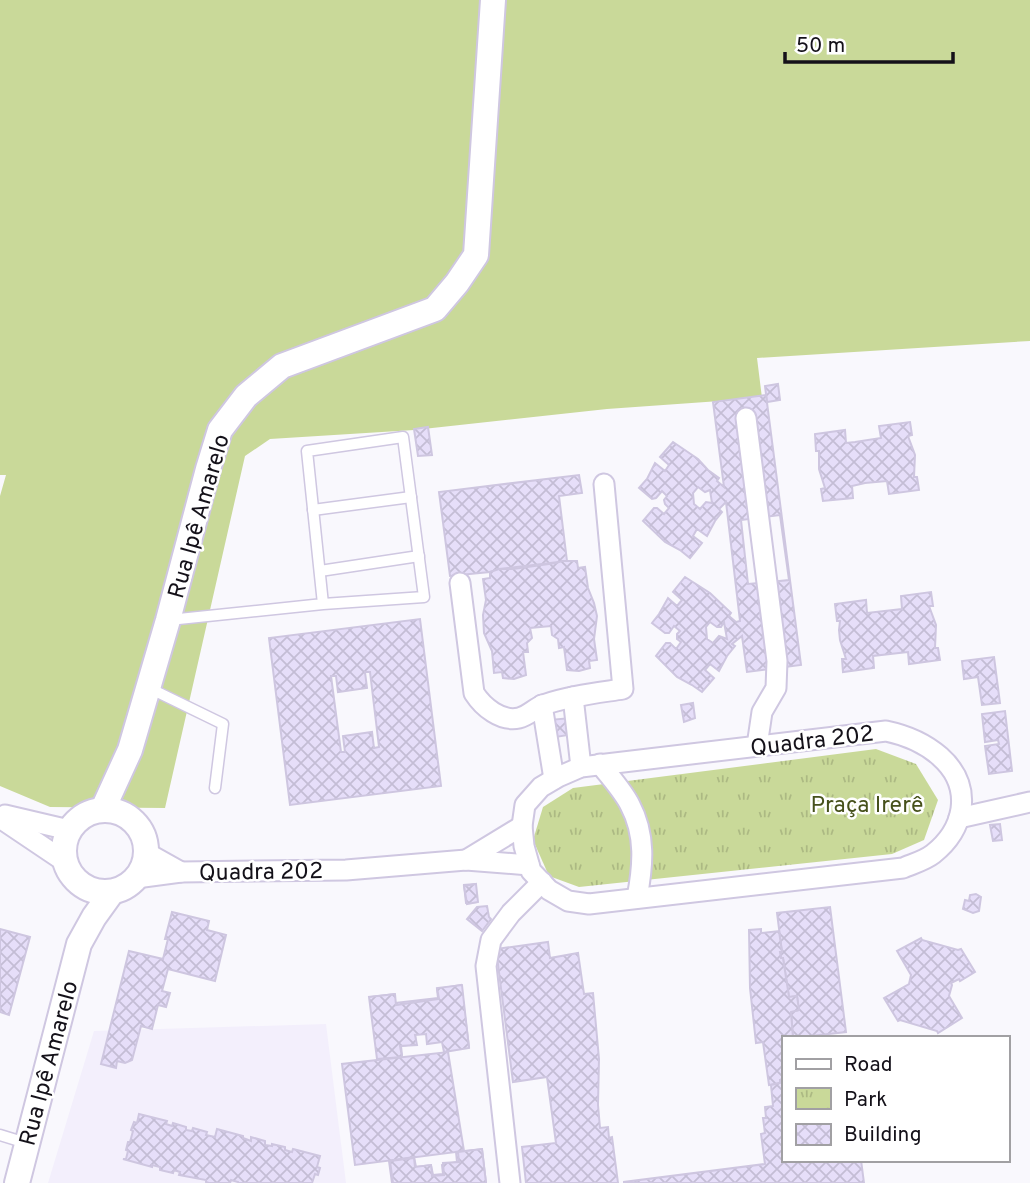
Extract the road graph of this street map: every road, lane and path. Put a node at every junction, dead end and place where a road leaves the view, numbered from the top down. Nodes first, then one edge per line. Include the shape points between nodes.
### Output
1 (493, 0) edge
2 (746, 418) dead end
3 (604, 484) dead end
4 (411, 497) junction
5 (313, 510) junction
6 (419, 556) junction
7 (320, 571) junction
8 (460, 583) dead end
9 (323, 604) junction
10 (168, 620) junction
11 (148, 688) junction
12 (573, 697) junction
13 (542, 705) junction
14 (757, 746) junction
15 (130, 750) junction
16 (600, 764) junction
17 (581, 767) junction
18 (554, 779) junction
19 (215, 788) dead end
20 (1030, 802) edge
21 (103, 809) junction
22 (0, 816) edge
23 (129, 817) junction
24 (959, 818) junction
25 (522, 826) junction
26 (69, 831) junction
27 (147, 853) junction
28 (466, 860) junction
29 (529, 865) junction
30 (70, 871) junction
31 (181, 872) junction
32 (136, 878) junction
33 (542, 882) junction
34 (111, 892) junction
35 (638, 898) junction
36 (79, 943) junction
37 (0, 1135) edge
38 (27, 1143) junction
39 (17, 1183) edge
40 (510, 1183) edge

1 - 10 street, Rua Ipê Amarelo via 475,255 435,309 282,366 246,396 220,430
2 - 14 street via 777,661 776,688 762,712
3 - 12 street via 624,689
4 - 5 lane
4 - 5 lane via 403,437 307,451
4 - 6 lane
5 - 7 lane
6 - 7 lane
6 - 9 lane via 424,597
7 - 9 lane
8 - 13 street via 474,693 482,706 505,717 520,718
9 - 10 lane
10 - 11 street, Rua Ipê Amarelo
11 - 15 street, Rua Ipê Amarelo
11 - 19 lane via 223,724
12 - 13 street
12 - 17 street
13 - 18 street
14 - 16 street, Quadra 202
14 - 24 street, Quadra 202 via 886,731 906,735 930,748 957,777 963,796
15 - 21 street, Rua Ipê Amarelo
15 - 23 street, Rua Ipê Amarelo
16 - 17 street, Quadra 202
16 - 35 street via 639,824 643,867
17 - 18 street, Quadra 202
18 - 25 street, Quadra 202 via 525,805
20 - 24 street
21 - 23 street
21 - 26 street via 83,816
22 - 26 street
22 - 30 street
23 - 27 street via 139,826
24 - 35 street via 949,840 930,856 903,867
25 - 28 street, Quadra 202
25 - 29 street
26 - 30 street via 63,845
27 - 31 street, Quadra 202
27 - 32 street
28 - 29 street, Quadra 202
28 - 31 street, Quadra 202 via 346,870
29 - 33 street
30 - 34 street via 86,888
30 - 36 street, Rua Ipê Amarelo
31 - 32 street, Quadra 202
32 - 34 street
33 - 35 street via 568,901 589,904
33 - 40 street via 491,940 486,966
34 - 36 street, Rua Ipê Amarelo
36 - 38 street, Rua Ipê Amarelo
37 - 38 lane
38 - 39 street, Rua Ipê Amarelo

